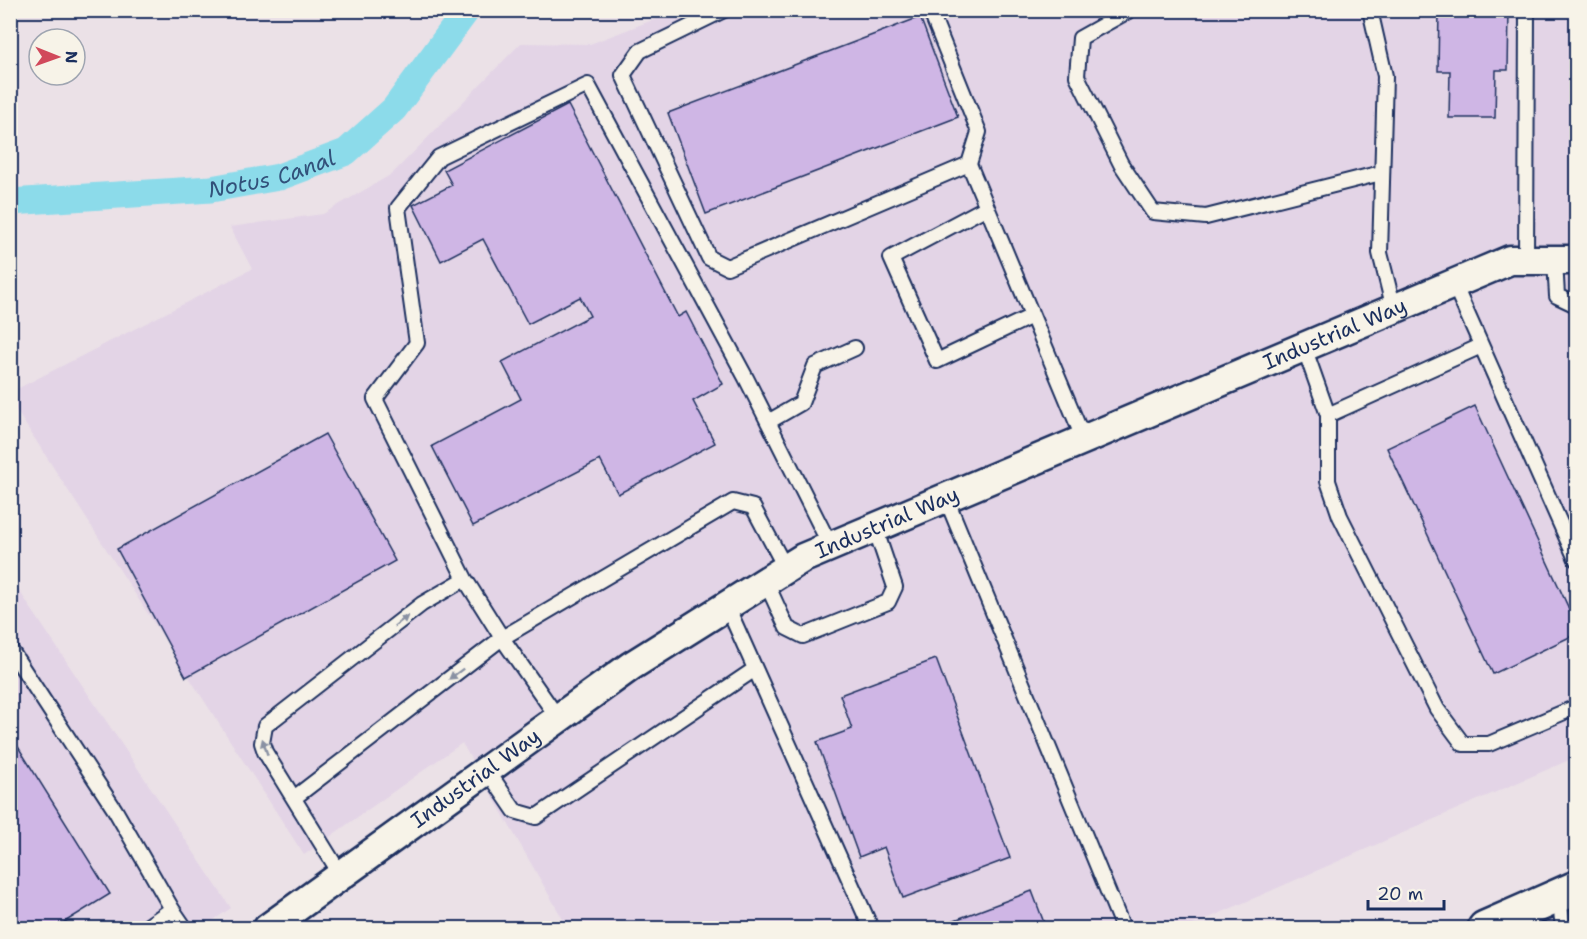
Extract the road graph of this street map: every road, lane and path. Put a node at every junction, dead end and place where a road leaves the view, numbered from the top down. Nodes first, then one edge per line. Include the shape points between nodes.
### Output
1 (724, 10) edge
2 (930, 10) edge
3 (1130, 10) edge
4 (1370, 10) edge
5 (1527, 10) edge
6 (969, 164) junction
7 (1381, 173) junction
8 (987, 207) junction
9 (1526, 260) junction
10 (1566, 260) edge
11 (1454, 284) junction
12 (1576, 305) edge
13 (1394, 309) junction
14 (1032, 316) junction
15 (1481, 345) junction
16 (1304, 347) junction
17 (855, 348) dead end
18 (1328, 415) junction
19 (768, 422) junction
20 (1084, 440) junction
21 (946, 498) junction
22 (875, 528) junction
23 (831, 546) junction
24 (1576, 559) edge
25 (776, 576) junction
26 (465, 579) junction
27 (727, 606) junction
28 (502, 638) junction
29 (10, 649) edge
30 (755, 669) junction
31 (1576, 707) edge
32 (558, 718) junction
33 (487, 770) junction
34 (294, 798) junction
35 (341, 875) junction
36 (1568, 892) edge
37 (172, 909) junction
38 (145, 928) edge
39 (185, 928) edge
40 (268, 928) edge
41 (871, 928) edge
42 (1123, 928) edge
43 (1485, 928) edge
44 (1563, 928) edge

1 - 6 lane via 640,51 623,75 709,258 727,267
2 - 6 lane via 979,132
3 - 7 lane via 1080,38 1077,76 1121,164 1153,212 1206,217
4 - 7 lane via 1385,76
5 - 9 lane
6 - 8 lane
7 - 13 lane via 1380,254
8 - 14 lane
8 - 14 lane via 891,258 937,361
9 - 10 street, Industrial Way
9 - 11 street, Industrial Way via 1510,260
10 - 12 lane via 1557,296
11 - 13 street, Industrial Way
11 - 15 lane
13 - 16 street, Industrial Way
14 - 20 lane
15 - 18 lane
15 - 24 lane
16 - 18 lane
16 - 20 street, Industrial Way
17 - 19 lane via 815,366 801,403
18 - 31 lane via 1328,481 1340,516 1437,709 1463,744 1488,744
19 - 23 lane
19 - 26 lane via 588,85 439,157 398,208 417,344 375,399
20 - 21 street, Industrial Way
21 - 22 street, Industrial Way
21 - 42 lane
22 - 23 street, Industrial Way
22 - 25 lane via 895,586 888,602 803,636 787,628
23 - 25 street, Industrial Way
25 - 27 street, Industrial Way
25 - 28 lane via 753,507 733,502
26 - 28 lane
34 -> 26 lane via 265,752 265,726 422,604
27 - 30 lane
27 - 32 street, Industrial Way via 631,666
28 - 32 lane
28 -> 34 lane
29 - 37 lane via 115,810
30 - 33 lane via 536,817 515,811
30 - 41 lane
32 - 33 street, Industrial Way
33 - 35 street, Industrial Way
34 - 35 lane
35 - 40 street, Industrial Way
36 - 43 highway
36 - 44 lane
37 - 38 lane
37 - 39 lane

